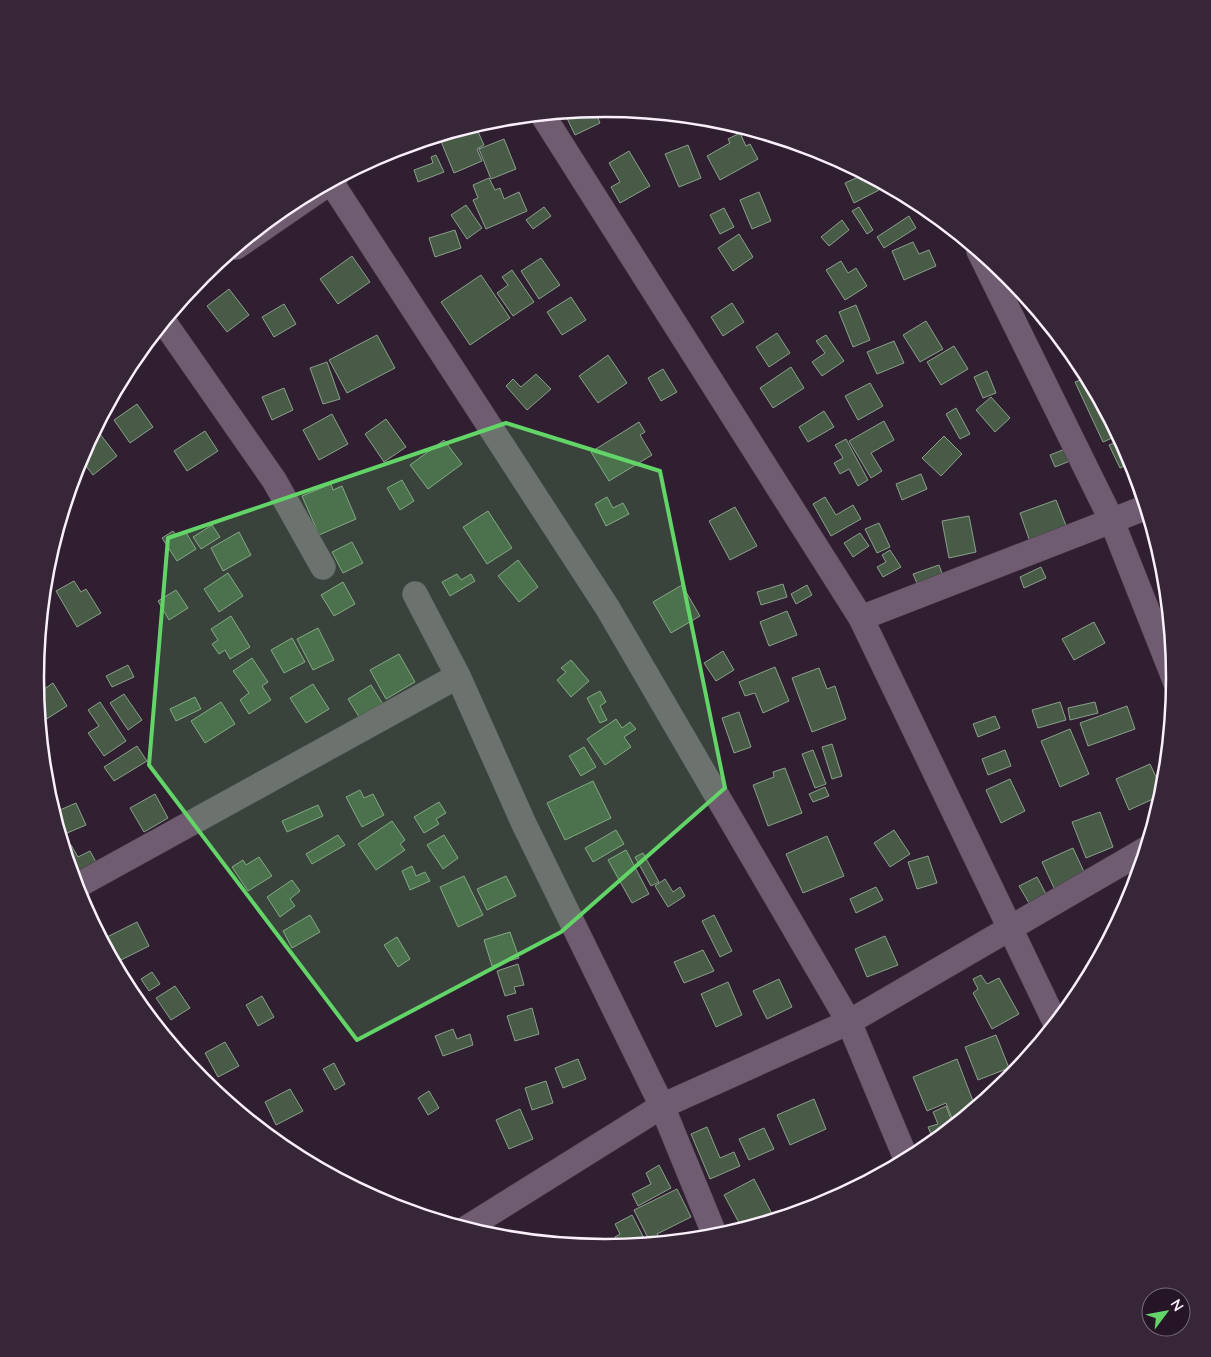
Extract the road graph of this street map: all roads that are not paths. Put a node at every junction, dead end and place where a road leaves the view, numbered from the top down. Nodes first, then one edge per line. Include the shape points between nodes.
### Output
1 (546, 120) edge
2 (334, 187) edge
3 (986, 265) edge
4 (168, 327) edge
5 (1141, 509) edge
6 (1111, 519) junction
7 (323, 567) dead end
8 (416, 594) dead end
9 (861, 618) junction
10 (1166, 659) edge
11 (458, 676) junction
12 (1139, 853) edge
13 (83, 883) edge
14 (1011, 929) junction
15 (1053, 1017) edge
16 (849, 1022) junction
17 (662, 1106) junction
18 (905, 1154) edge
19 (472, 1224) edge
20 (712, 1229) edge

1 - 9 street
2 - 16 street via 607,607
3 - 6 street
4 - 7 street via 274,480
5 - 6 street
6 - 9 street
6 - 10 street
8 - 11 street
9 - 14 street
11 - 13 street
11 - 17 street via 524,824
12 - 14 street
14 - 15 street
14 - 16 street
16 - 17 street
16 - 18 street
17 - 19 street
17 - 20 street

